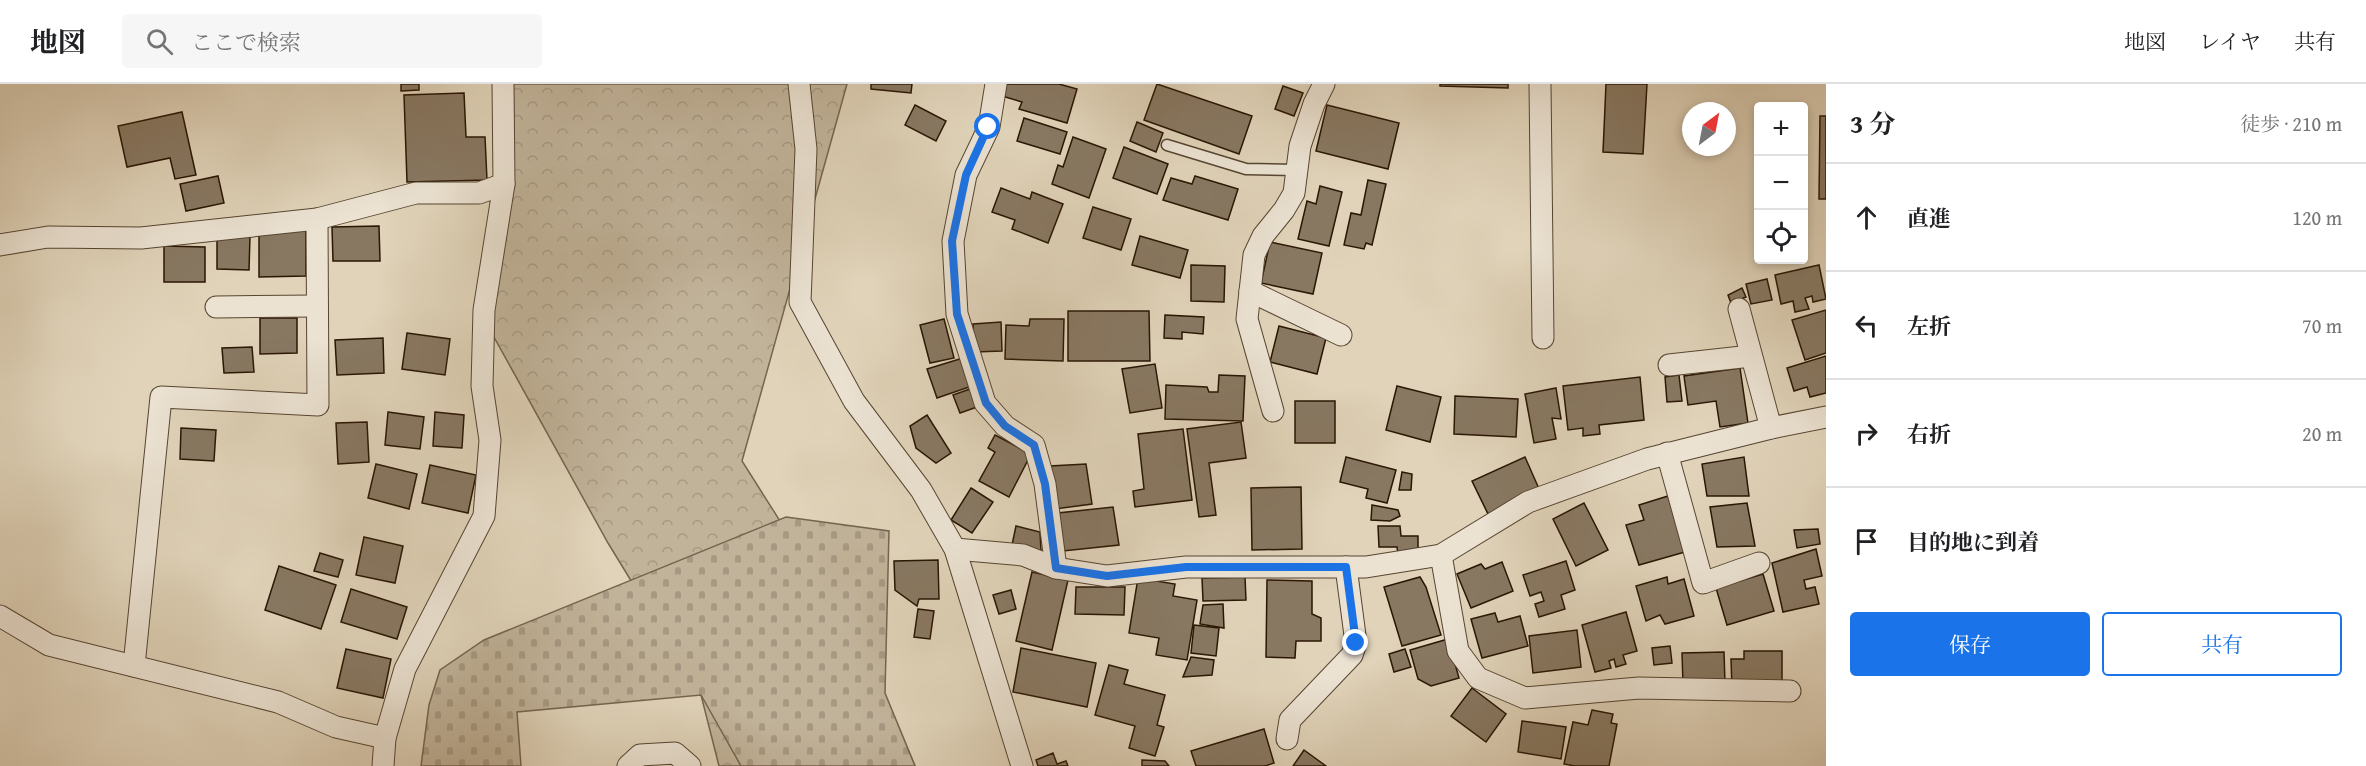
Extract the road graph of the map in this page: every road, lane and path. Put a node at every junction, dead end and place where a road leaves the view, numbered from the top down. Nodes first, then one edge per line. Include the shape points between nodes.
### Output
1 (503, 84) edge
2 (799, 84) edge
3 (996, 84) edge
4 (1324, 84) edge
5 (1540, 84) edge
6 (1167, 145) dead end
7 (1297, 170) junction
8 (504, 184) junction
9 (317, 219) junction
10 (0, 245) edge
11 (1250, 291) junction
12 (317, 306) junction
13 (216, 307) dead end
14 (1738, 309) dead end
15 (1341, 335) dead end
16 (1543, 338) dead end
17 (1751, 356) junction
18 (1669, 364) dead end
19 (1273, 411) dead end
20 (1826, 417) edge
21 (1771, 428) junction
22 (1667, 453) junction
23 (955, 549) junction
24 (1441, 555) junction
25 (1759, 563) dead end
26 (1346, 567) junction
27 (1056, 568) junction
28 (0, 616) edge
29 (134, 666) junction
30 (1790, 691) dead end
31 (385, 738) junction
32 (1287, 740) dead end
33 (383, 766) edge
34 (628, 766) edge
35 (690, 766) edge
36 (1022, 766) edge

1 - 8 street
2 - 23 street via 806,149 800,302 854,401 921,490
3 - 27 street via 988,127 966,175 952,241 957,314 986,403 1005,426 1034,445 1045,484
4 - 7 street via 1300,146
5 - 16 street
6 - 7 lane via 1246,170
7 - 11 street via 1294,193 1254,255
8 - 9 street via 479,194 416,193
8 - 31 street via 484,310 482,386 489,440 484,516 405,669
9 - 10 street via 141,238 48,237
9 - 12 street
11 - 15 street
11 - 19 street via 1247,319
12 - 13 street
12 - 29 street via 318,405 161,397
14 - 17 street
17 - 18 street
17 - 21 street
20 - 21 street
21 - 22 street
22 - 24 street via 1528,502
22 - 25 street via 1703,583
23 - 27 street via 1023,555
23 - 36 street
24 - 26 street
24 - 30 street via 1458,651 1478,678 1525,698 1639,688
26 - 27 street via 1186,567 1107,576
26 - 32 street via 1356,643 1352,655 1290,720
28 - 29 street via 49,645
29 - 31 street via 278,702 336,727
31 - 33 street
34 - 35 street via 640,755 675,753

